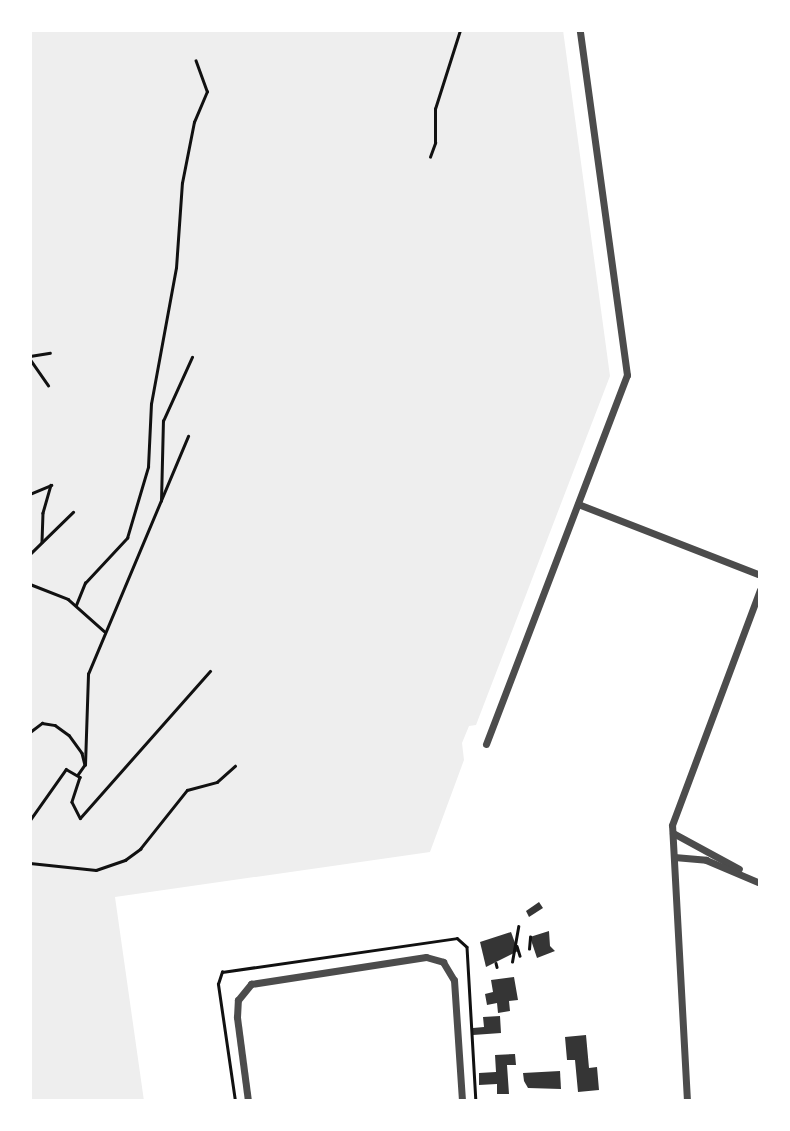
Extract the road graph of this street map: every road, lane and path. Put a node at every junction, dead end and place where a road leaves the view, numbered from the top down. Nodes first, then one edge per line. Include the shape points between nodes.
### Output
1 (460, 30) edge
2 (580, 30) edge
3 (196, 61) dead end
4 (430, 157) dead end
5 (50, 353) dead end
6 (30, 357) edge
7 (192, 357) dead end
8 (48, 385) dead end
9 (188, 436) dead end
10 (30, 494) edge
11 (161, 503) junction
12 (578, 504) junction
13 (73, 512) dead end
14 (41, 542) junction
15 (30, 554) edge
16 (760, 575) edge
17 (30, 584) edge
18 (760, 590) edge
19 (76, 605) junction
20 (104, 631) junction
21 (210, 671) dead end
22 (30, 732) edge
23 (486, 744) dead end
24 (85, 765) junction
25 (235, 766) dead end
26 (78, 775) junction
27 (30, 820) edge
28 (673, 833) junction
29 (674, 857) junction
30 (30, 863) edge
31 (748, 876) junction
32 (760, 883) edge
33 (518, 927) dead end
34 (530, 937) dead end
35 (516, 942) junction
36 (529, 949) dead end
37 (520, 956) dead end
38 (512, 962) dead end
39 (235, 1101) edge
40 (248, 1101) edge
41 (463, 1101) edge
42 (476, 1101) edge
43 (687, 1101) edge

1 - 4 path via 435,109 435,143
2 - 12 street via 627,370
3 - 19 path via 207,92 194,122 182,183 176,268 151,404 148,467 127,538 85,583
5 - 6 path
6 - 8 path
7 - 11 path via 163,421
9 - 11 path
10 - 14 path via 51,485
11 - 20 path
12 - 16 street
12 - 23 street
13 - 14 path
14 - 15 path
17 - 19 path
18 - 28 street via 676,813
19 - 20 path
20 - 24 path via 88,674
21 - 26 path via 80,818 72,810
22 - 24 path via 42,723 55,725 78,745
24 - 26 path
25 - 30 path via 217,782 187,790 140,849 125,860 96,870
26 - 27 path via 66,769
28 - 29 street
28 - 31 street via 710,850
29 - 31 street via 706,860
29 - 43 street
31 - 32 street
33 - 35 path
34 - 36 path
35 - 37 path
35 - 38 path
39 - 42 path via 218,984 222,972 457,938 467,947
40 - 41 street via 237,1008 251,984 426,957 443,962 454,980

